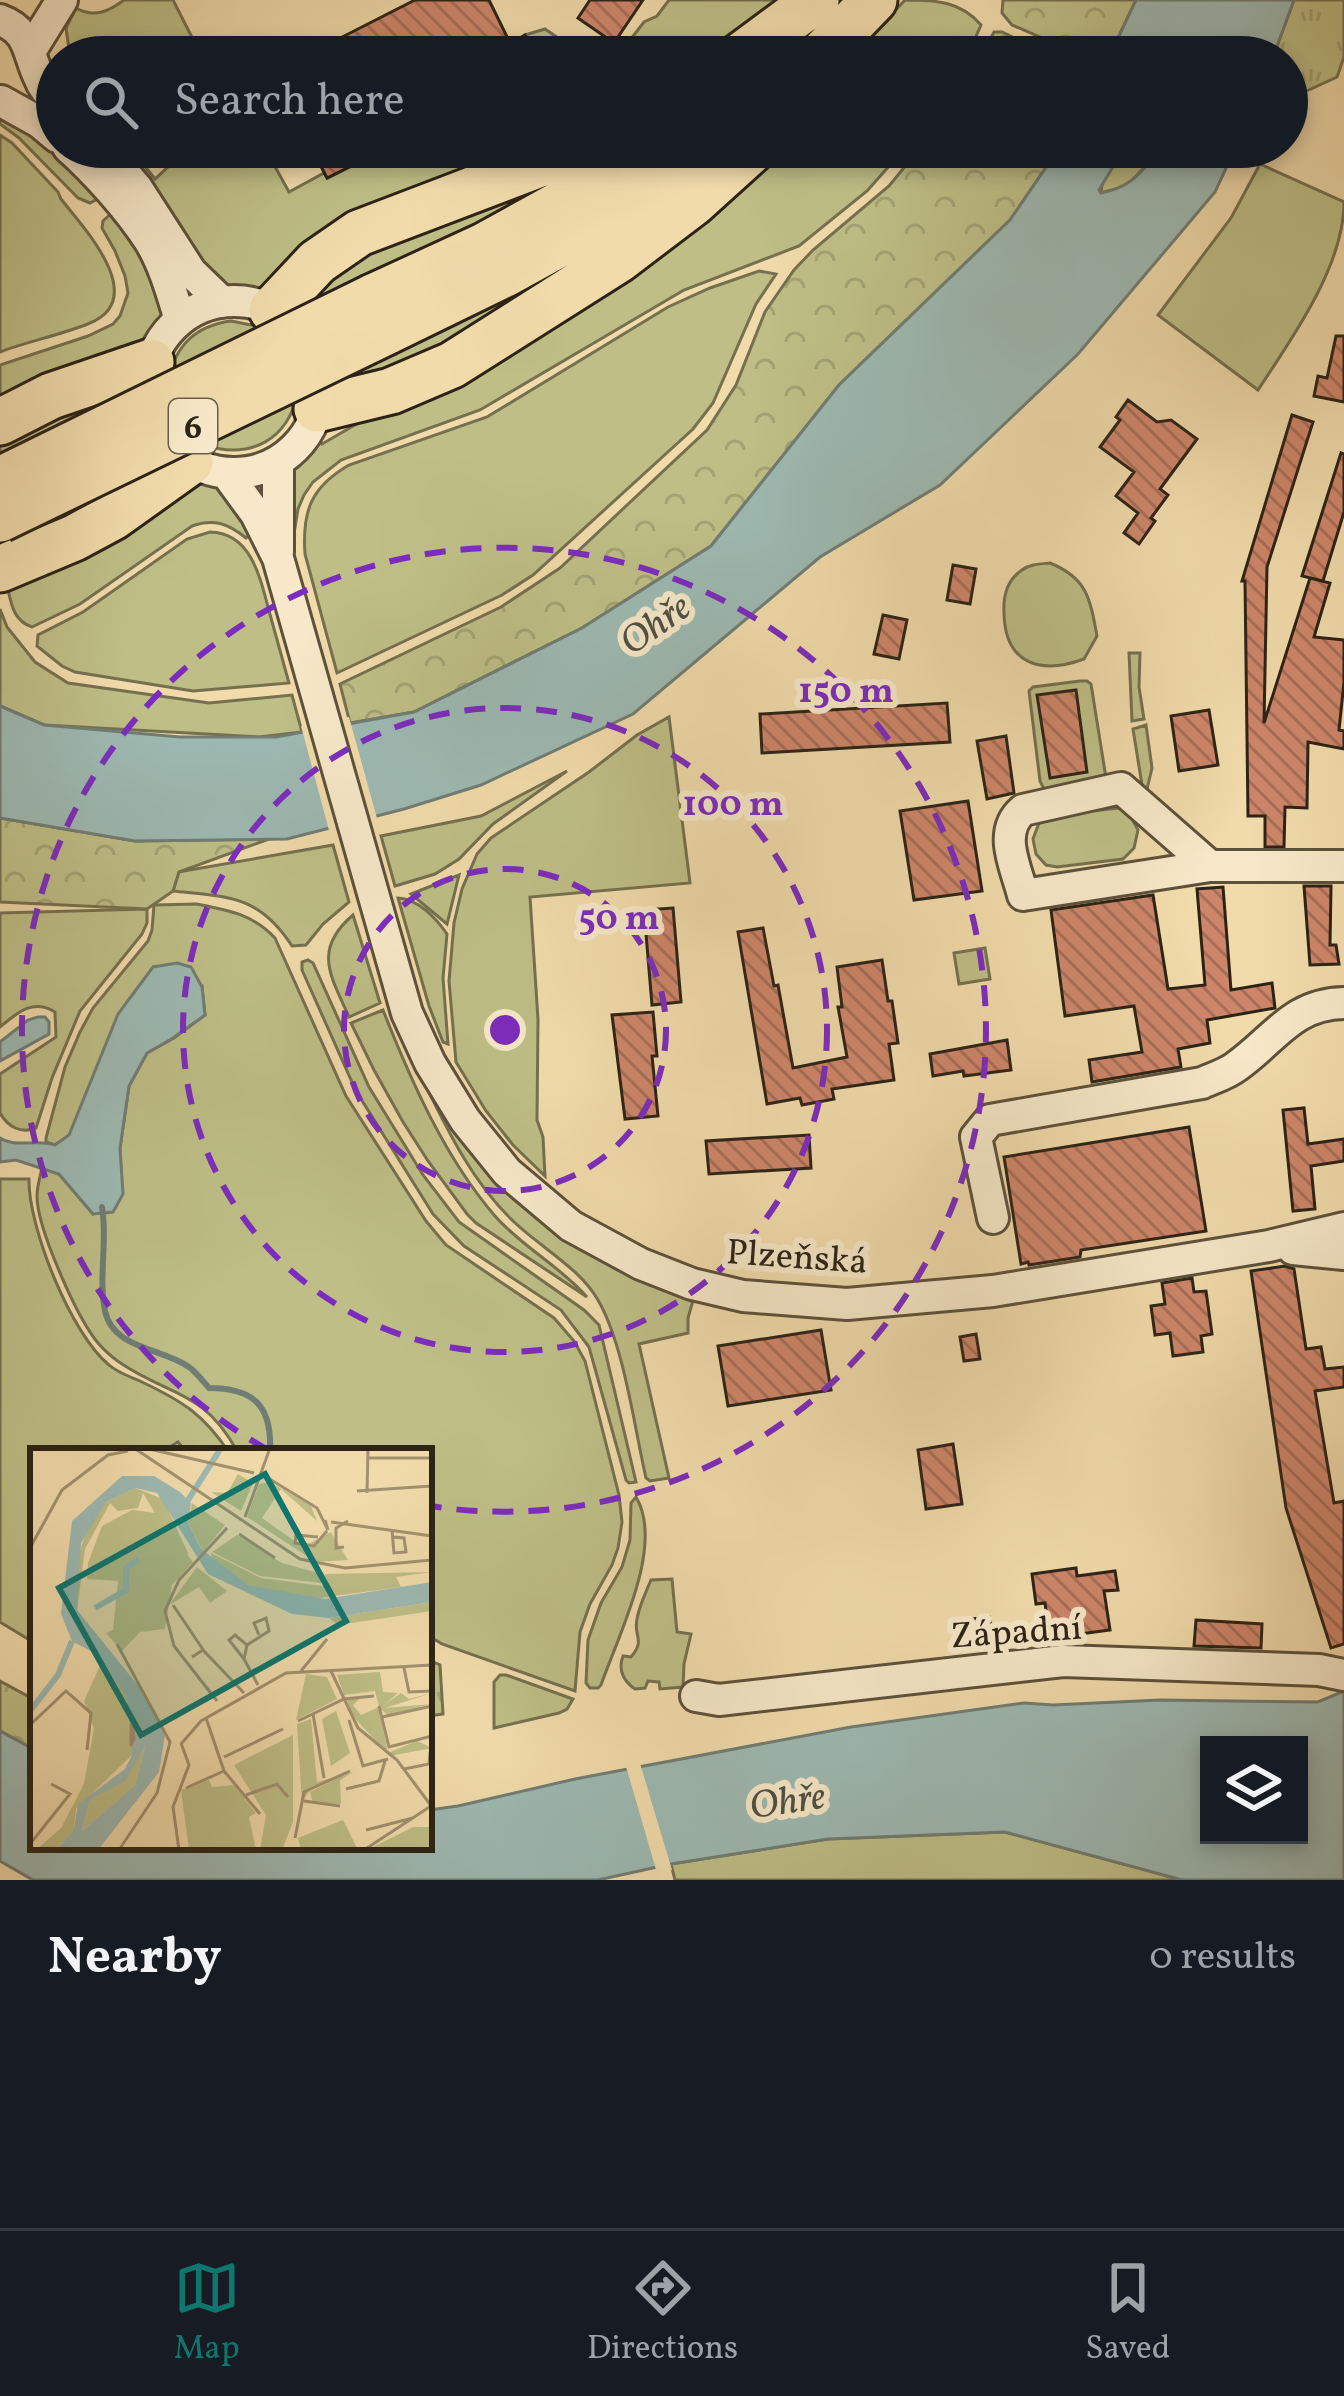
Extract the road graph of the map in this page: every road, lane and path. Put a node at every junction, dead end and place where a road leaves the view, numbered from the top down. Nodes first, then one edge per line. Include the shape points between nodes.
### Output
1 (24, 0) edge
2 (62, 0) edge
3 (819, 0) edge
4 (874, 0) edge
5 (0, 19) edge
6 (43, 36) edge
7 (768, 36) edge
8 (782, 36) edge
9 (839, 36) edge
10 (846, 36) edge
11 (36, 49) edge
12 (32, 56) junction
13 (36, 69) edge
14 (1, 101) edge
15 (36, 120) edge
16 (90, 168) edge
17 (120, 168) edge
18 (527, 168) edge
19 (618, 168) edge
20 (681, 168) edge
21 (731, 168) edge
22 (222, 302) junction
23 (272, 310) junction
24 (380, 315) junction
25 (180, 320) junction
26 (152, 362) junction
27 (317, 409) junction
28 (0, 422) edge
29 (278, 461) junction
30 (208, 468) junction
31 (0, 480) edge
32 (0, 519) edge
33 (20, 562) edge
34 (279, 562) junction
35 (1210, 866) junction
36 (1344, 866) edge
37 (1344, 1003) edge
38 (993, 1218) dead end
39 (1344, 1228) edge
40 (1269, 1246) junction
41 (1344, 1254) edge
42 (1344, 1675) edge
43 (696, 1696) dead end

1 - 5 street
2 - 6 street
3 - 7 highway
3 - 8 highway
4 - 9 highway
4 - 10 highway
5 - 12 street via 20,31
11 - 12 street
12 - 13 street
12 - 14 street via 23,87
14 - 15 street
16 - 25 street via 150,242
17 - 22 street via 191,272
18 - 23 highway via 359,232 316,262
19 - 24 highway, 6
20 - 24 highway, 6 via 505,274
21 - 27 highway via 618,260 452,364 392,391
22 - 23 street
22 - 25 street
23 - 27 street via 312,352
24 - 31 highway, 6, bridge
24 - 32 highway, 6, bridge
25 - 26 street
26 - 28 highway
26 - 30 street via 153,418 168,443
27 - 29 street via 309,430
29 - 30 street via 253,471
29 - 34 street, Plzeňská
30 - 33 highway
30 - 34 street, Plzeňská via 256,514
34 - 40 street, Plzeňská via 407,1013 465,1120 507,1172 571,1226 692,1284 847,1304 993,1291
35 - 35 street via 1121,788 1023,811 1008,836 1023,895
35 - 36 street
37 - 38 street via 1292,1018 1235,1069 1202,1083 991,1120 976,1137
39 - 40 street, Plzeňská
40 - 41 street, Plzeňská
42 - 43 street, Západní via 1063,1661 719,1700

